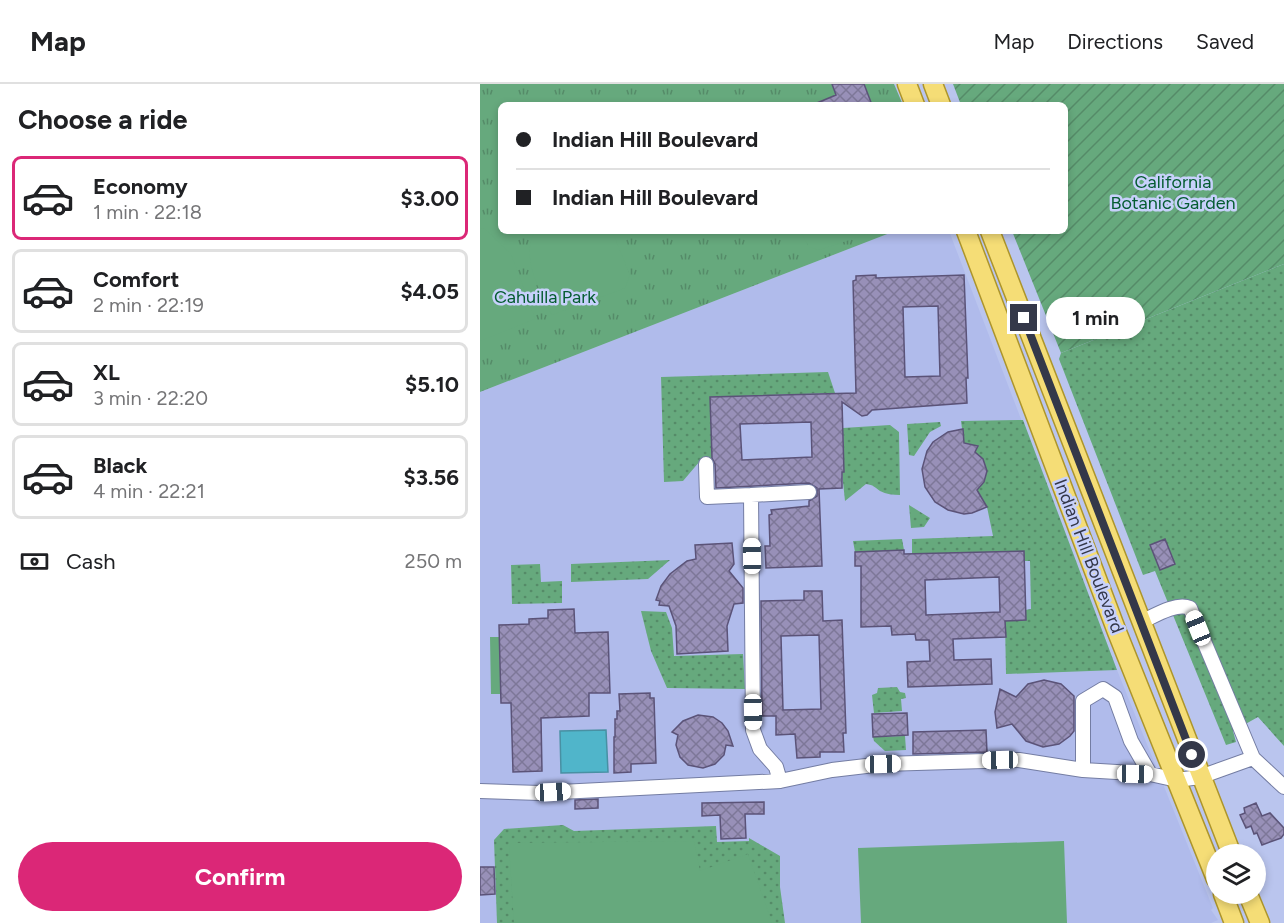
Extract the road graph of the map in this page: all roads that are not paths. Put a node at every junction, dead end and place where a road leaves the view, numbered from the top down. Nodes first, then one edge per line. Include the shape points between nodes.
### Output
1 (907, 84) edge
2 (933, 84) edge
3 (914, 102) edge
4 (940, 102) edge
5 (967, 234) edge
6 (991, 234) edge
7 (706, 464) dead end
8 (809, 492) dead end
9 (751, 495) junction
10 (1141, 622) junction
11 (1253, 758) junction
12 (1083, 770) junction
13 (1150, 774) junction
14 (1200, 777) junction
15 (1177, 780) junction
16 (780, 781) junction
17 (1284, 787) edge
18 (480, 791) edge
19 (1227, 844) edge
20 (1206, 854) edge
21 (1226, 904) edge
22 (1252, 904) edge
23 (1234, 923) edge
24 (1260, 923) edge

1 - 3 main road
2 - 4 main road
5 - 15 main road, Indian Hill Boulevard
6 - 10 main road, Indian Hill Boulevard
7 - 9 street via 707,497
8 - 9 street
9 - 16 street via 753,730 760,749 776,767
10 - 11 street via 1172,609 1190,608
10 - 14 main road, Indian Hill Boulevard
11 - 14 street
11 - 17 street
12 - 13 street
12 - 13 street via 1083,701 1103,689 1115,697 1131,741
12 - 16 street via 1019,760 883,764
13 - 15 street
14 - 15 street
14 - 19 main road, Indian Hill Boulevard
15 - 20 main road, Indian Hill Boulevard
16 - 18 street via 540,793
21 - 23 main road
22 - 24 main road

